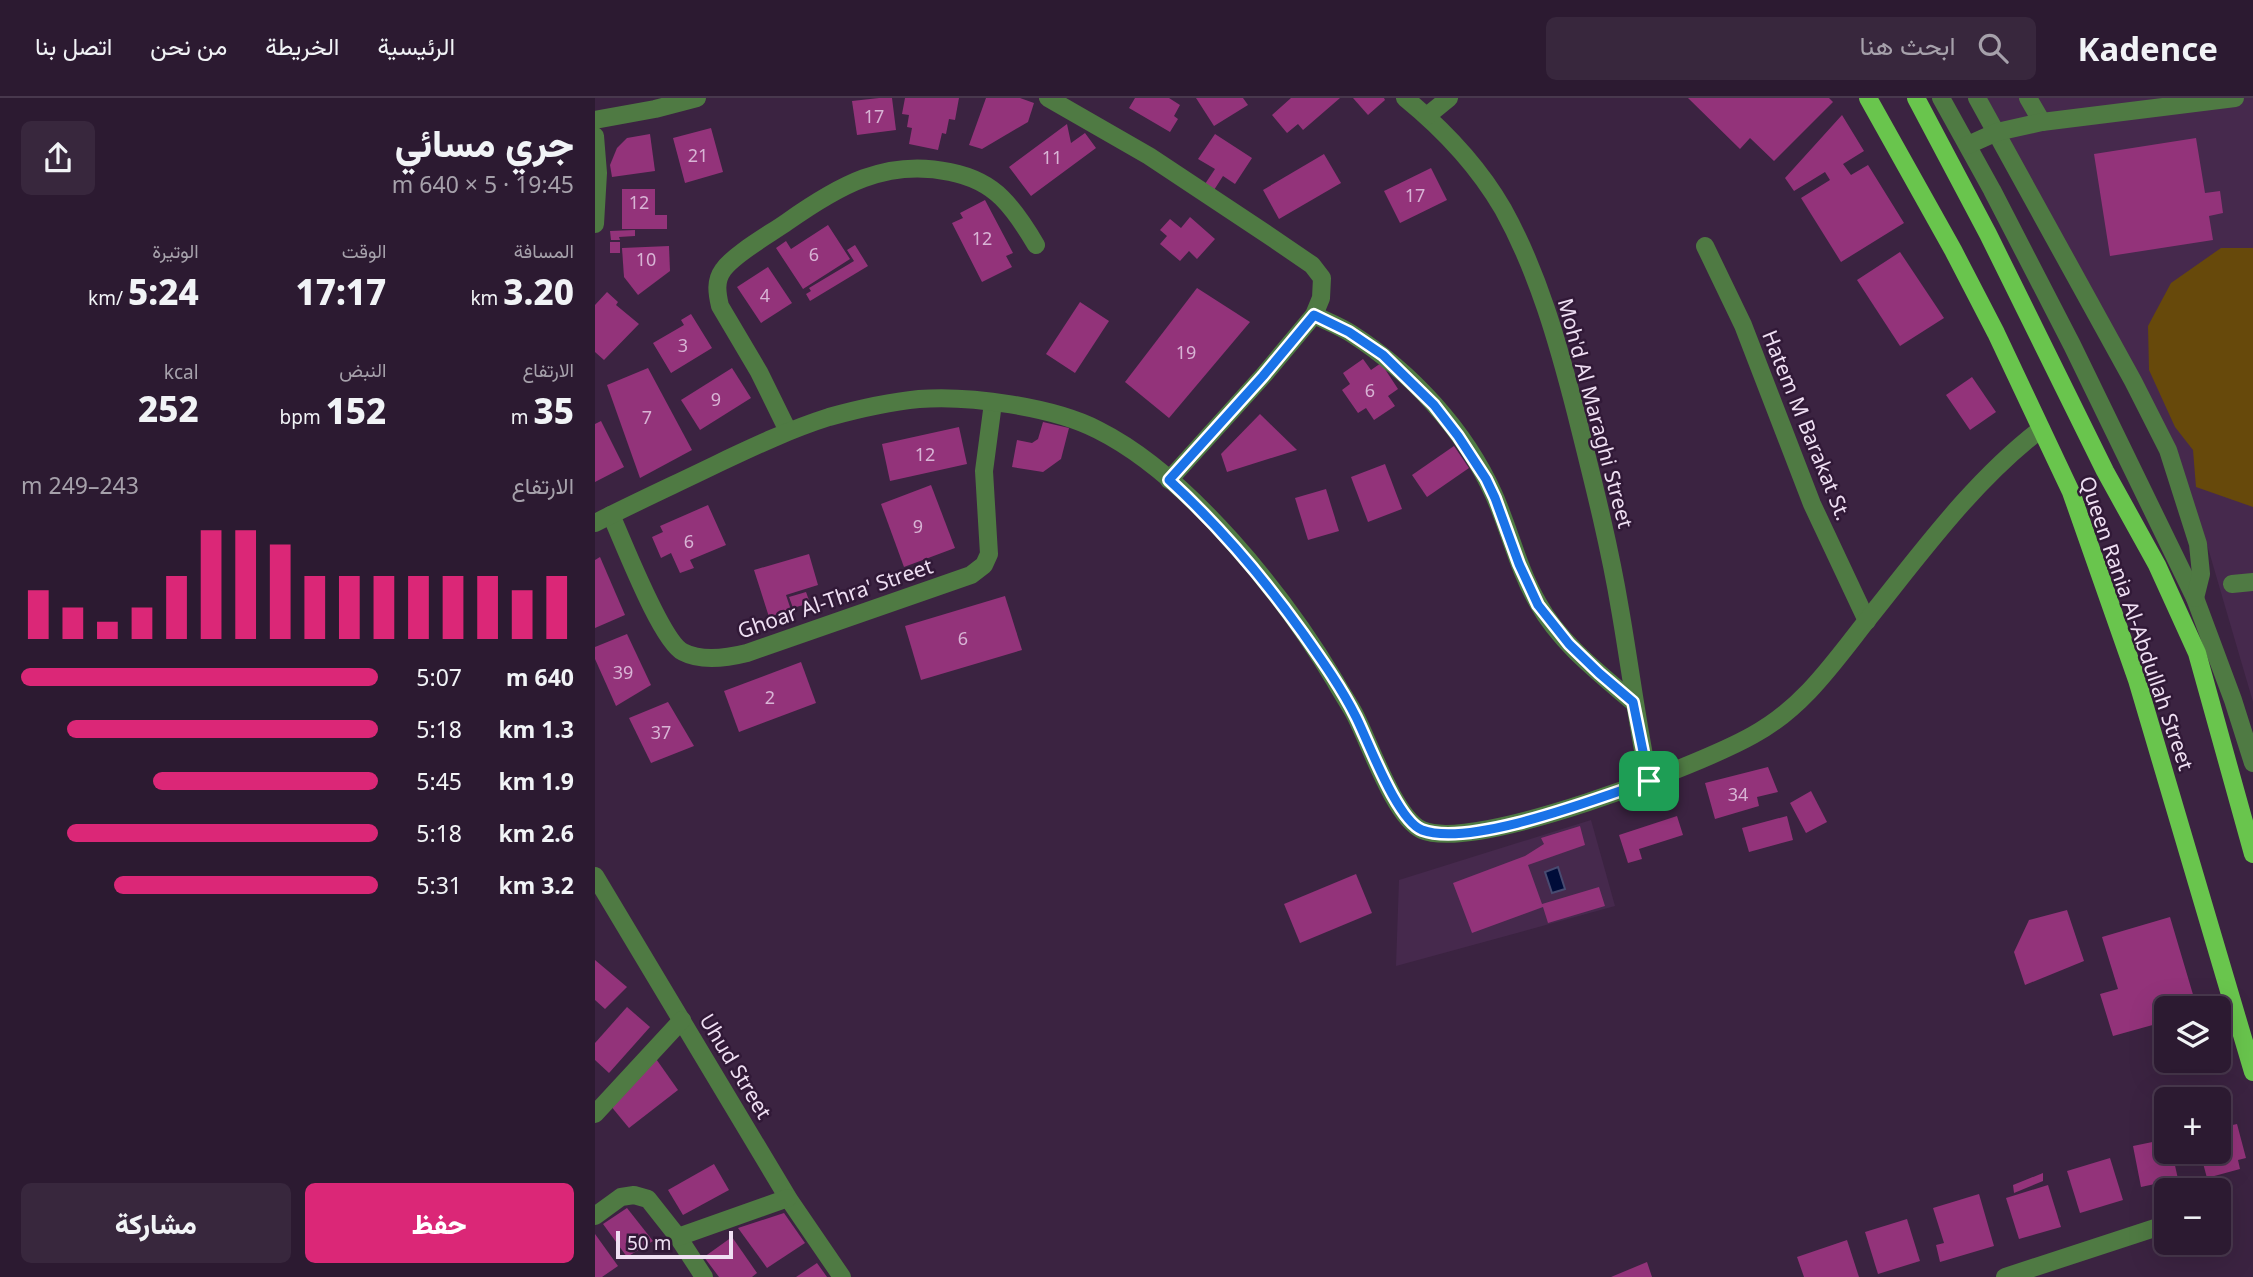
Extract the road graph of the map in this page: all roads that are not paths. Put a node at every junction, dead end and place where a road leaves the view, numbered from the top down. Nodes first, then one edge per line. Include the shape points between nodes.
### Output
1 (697, 98) edge
2 (1048, 98) edge
3 (1405, 98) edge
4 (1449, 98) edge
5 (1868, 98) edge
6 (1916, 98) edge
7 (1941, 98) edge
8 (1977, 98) edge
9 (2028, 98) edge
10 (2235, 98) edge
11 (1427, 116) junction
12 (595, 120) edge
13 (2042, 122) junction
14 (1997, 132) junction
15 (595, 136) edge
16 (1968, 145) junction
17 (595, 223) edge
18 (1035, 245) dead end
19 (1705, 246) dead end
20 (1314, 315) junction
21 (993, 403) junction
22 (2041, 429) junction
23 (788, 431) junction
24 (1169, 480) junction
25 (603, 519) edge
26 (2253, 582) edge
27 (2232, 584) dead end
28 (2195, 598) junction
29 (1867, 621) junction
30 (1633, 702) junction
31 (2253, 762) edge
32 (1649, 781) junction
33 (2253, 854) edge
34 (595, 876) edge
35 (682, 1020) junction
36 (2253, 1072) edge
37 (595, 1114) edge
38 (788, 1198) junction
39 (595, 1216) edge
40 (2154, 1228) edge
41 (678, 1237) junction
42 (2013, 1276) edge
43 (704, 1277) edge
44 (842, 1277) edge

1 - 12 street
2 - 20 street via 1149,156 1312,265 1323,286
3 - 11 street, Moh'd Al Maraghi Street
4 - 11 street
5 - 22 main road, Queen Rania Al-Abdullah Street via 1953,250
6 - 33 main road, Queen Rania Al-Abdullah Street via 1989,233 2197,653
7 - 16 street
8 - 14 street
9 - 13 street
10 - 13 street
11 - 30 street, Moh'd Al Maraghi Street via 1488,186 1539,289 1565,369 1602,519
13 - 14 street
14 - 16 street
14 - 28 street via 2168,450 2198,544 2201,574
15 - 17 street
16 - 28 street via 2073,345
18 - 23 street via 1011,207 988,186 954,173 915,167 857,180 735,258 718,281 720,306
19 - 29 street, Hatem M Barakat St. via 1743,325 1812,504
20 - 24 street
20 - 30 street via 1383,355 1434,405 1486,479 1538,605 1569,644
21 - 23 street via 894,402
21 - 24 street via 1035,409 1096,428 1133,450
21 - 25 street, Ghoar Al-Thra' Street via 984,471 989,546 984,565 971,575 747,653 729,658 697,656 672,644
22 - 29 street via 2001,463 1948,520
22 - 36 main road, Queen Rania Al-Abdullah Street via 2070,492 2137,680
23 - 25 street
24 - 32 street via 1239,550 1323,661 1395,799 1420,829 1466,834
26 - 27 street
28 - 31 street
29 - 32 street via 1801,702 1779,719 1710,757
30 - 32 street, Moh'd Al Maraghi Street
34 - 35 street, Uhud Street
35 - 37 street
35 - 38 street, Uhud Street
38 - 41 street
38 - 44 street, Uhud Street
39 - 41 street via 621,1197 641,1196
40 - 42 street
41 - 43 street

